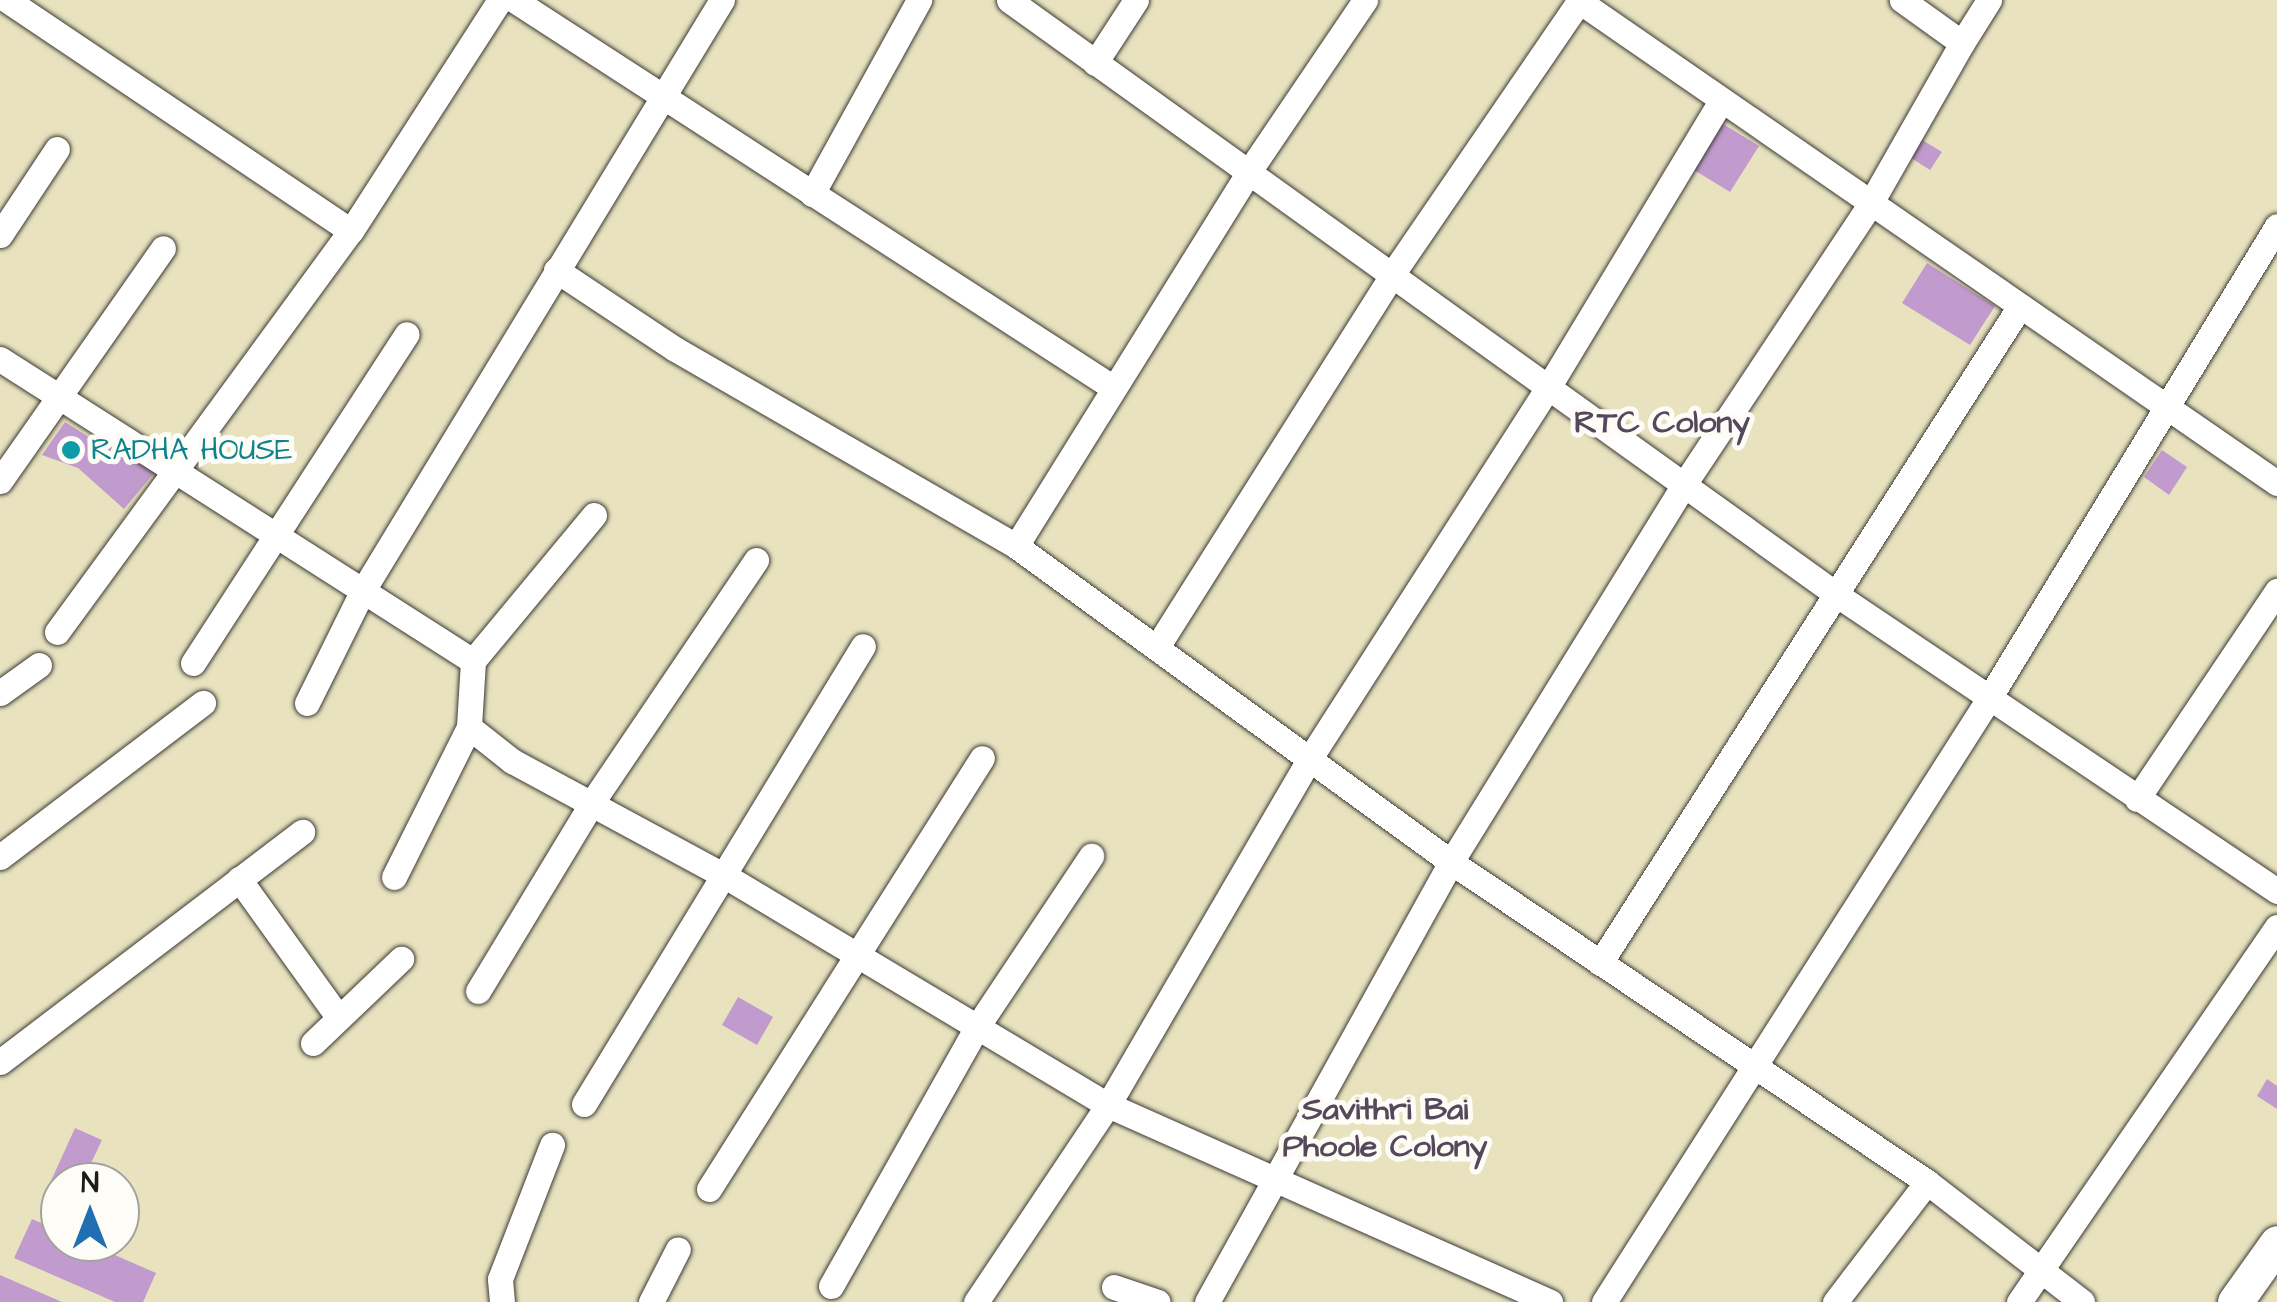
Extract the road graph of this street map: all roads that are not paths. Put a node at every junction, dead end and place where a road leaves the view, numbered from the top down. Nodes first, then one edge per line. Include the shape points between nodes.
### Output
1 (7, 0) edge
2 (500, 0) edge
3 (514, 0) edge
4 (722, 0) edge
5 (918, 0) edge
6 (1008, 0) edge
7 (1136, 0) edge
8 (1364, 0) edge
9 (1902, 0) edge
10 (1989, 0) edge
11 (1580, 1) edge
12 (1962, 43) junction
13 (1095, 63) junction
14 (664, 96) junction
15 (1721, 101) junction
16 (58, 150) dead end
17 (1248, 174) junction
18 (812, 194) junction
19 (1869, 206) junction
20 (2277, 226) edge
21 (351, 231) junction
22 (0, 235) edge
23 (164, 248) dead end
24 (556, 270) junction
25 (1393, 274) junction
26 (2020, 306) junction
27 (407, 334) dead end
28 (0, 359) edge
29 (1549, 386) junction
30 (1112, 387) junction
31 (59, 398) junction
32 (2163, 406) junction
33 (180, 472) junction
34 (0, 481) edge
35 (2277, 483) edge
36 (1683, 486) junction
37 (594, 515) dead end
38 (274, 533) junction
39 (1016, 546) junction
40 (756, 560) dead end
41 (2277, 591) edge
42 (362, 592) junction
43 (1840, 597) junction
44 (58, 632) dead end
45 (863, 646) dead end
46 (1158, 646) junction
47 (473, 661) junction
48 (192, 663) dead end
49 (39, 665) dead end
50 (0, 692) edge
51 (1988, 700) junction
52 (203, 703) dead end
53 (307, 703) dead end
54 (469, 727) junction
55 (1312, 755) junction
56 (982, 758) dead end
57 (2137, 799) junction
58 (593, 801) junction
59 (302, 832) dead end
60 (0, 856) edge
61 (1091, 856) dead end
62 (1451, 862) junction
63 (725, 876) junction
64 (394, 877) dead end
65 (238, 878) junction
66 (2277, 891) edge
67 (2277, 927) edge
68 (853, 955) junction
69 (402, 959) dead end
70 (1600, 963) junction
71 (478, 991) dead end
72 (339, 1018) junction
73 (977, 1027) junction
74 (313, 1043) dead end
75 (0, 1062) edge
76 (1759, 1065) junction
77 (584, 1104) dead end
78 (1108, 1105) junction
79 (552, 1144) dead end
80 (1270, 1182) junction
81 (1927, 1182) junction
82 (709, 1189) dead end
83 (2277, 1243) edge
84 (678, 1250) dead end
85 (2040, 1271) junction
86 (831, 1286) dead end
87 (1114, 1288) dead end
88 (502, 1302) edge
89 (651, 1302) edge
90 (976, 1302) edge
91 (1158, 1302) edge
92 (1206, 1302) edge
93 (1550, 1302) edge
94 (1604, 1302) edge
95 (1834, 1302) edge
96 (2019, 1302) edge
97 (2082, 1302) edge
98 (2235, 1302) edge

1 - 21 street
2 - 21 street
3 - 14 street
4 - 14 street
5 - 18 street
6 - 13 street
7 - 13 street
8 - 17 street
9 - 12 street
10 - 12 street
11 - 15 street
11 - 25 street
12 - 19 street
13 - 17 street
14 - 18 street
14 - 24 street
15 - 19 street
15 - 29 street
16 - 22 street
17 - 25 street
17 - 30 street
18 - 30 street
19 - 26 street
19 - 36 street
20 - 32 street
21 - 33 street
23 - 31 street
24 - 39 street via 675,349
24 - 42 street
25 - 29 street
25 - 46 street
26 - 32 street
26 - 43 street
27 - 38 street
28 - 31 street
29 - 36 street
29 - 55 street
30 - 39 street
31 - 33 street
31 - 34 street
32 - 35 street
32 - 51 street
33 - 38 street
33 - 44 street
36 - 43 street
36 - 62 street
37 - 47 street
38 - 42 street
38 - 48 street
39 - 46 street
40 - 58 street
41 - 57 street
42 - 47 street
42 - 53 street
43 - 51 street
43 - 70 street
45 - 63 street
46 - 55 street
47 - 54 street
49 - 50 street
51 - 57 street
51 - 76 street
52 - 60 street
54 - 58 street via 512,762
54 - 64 street
55 - 62 street
55 - 78 street
56 - 68 street
57 - 66 street
58 - 63 street
58 - 71 street
59 - 65 street
61 - 73 street
62 - 70 street
62 - 80 street
63 - 68 street
63 - 77 street
65 - 72 street
65 - 75 street
67 - 85 street
68 - 73 street
68 - 82 street
69 - 72 street
70 - 76 street
72 - 74 street
73 - 78 street
73 - 86 street
76 - 81 street
76 - 94 street
78 - 80 street
78 - 90 street
79 - 88 street via 500,1279
80 - 92 street
80 - 93 street
81 - 85 street
81 - 95 street
83 - 98 street
84 - 89 street
85 - 96 street
85 - 97 street
87 - 91 street

